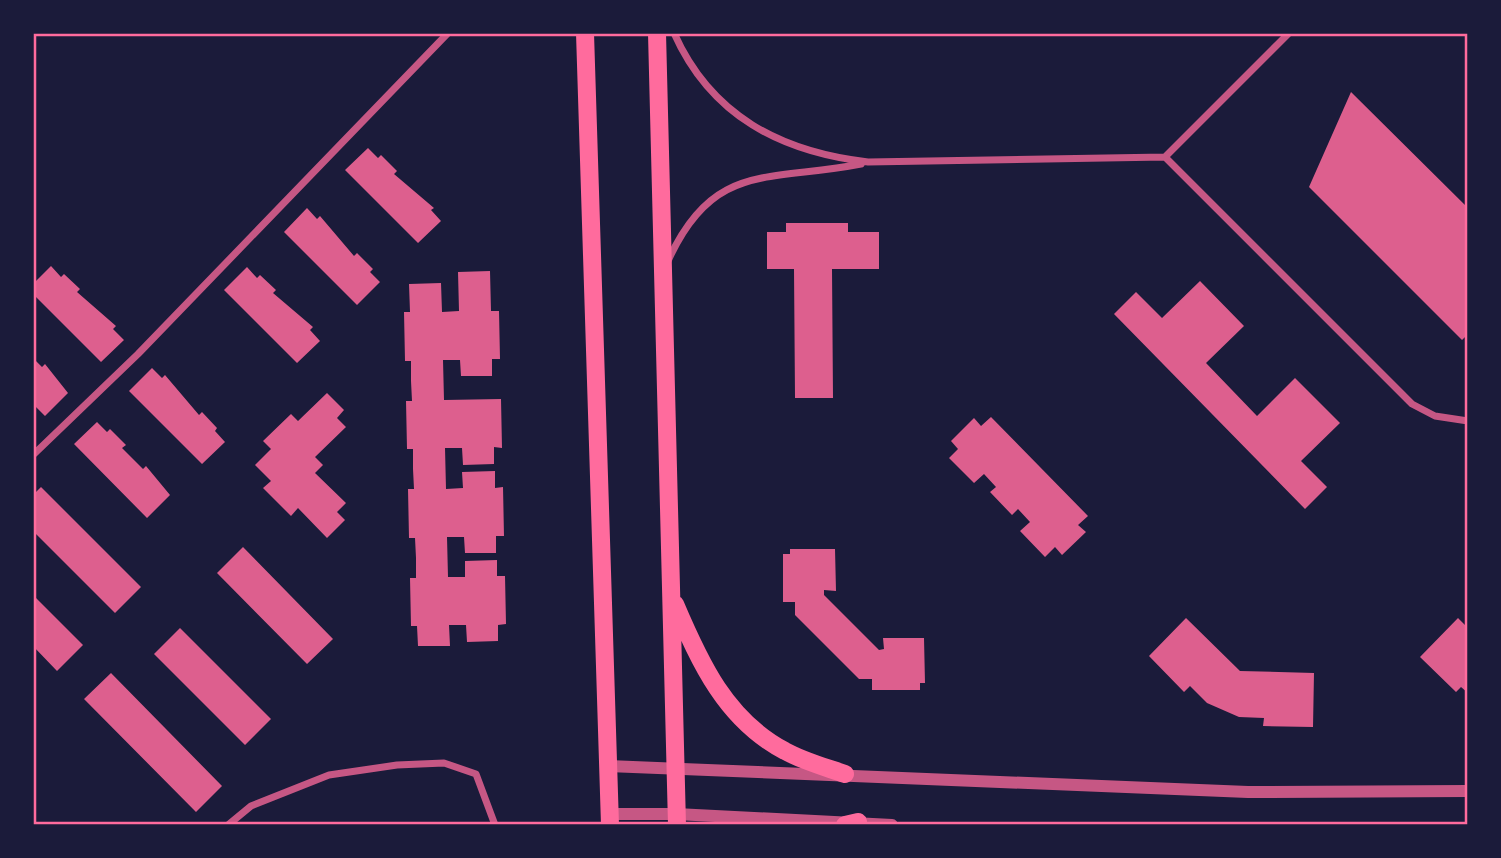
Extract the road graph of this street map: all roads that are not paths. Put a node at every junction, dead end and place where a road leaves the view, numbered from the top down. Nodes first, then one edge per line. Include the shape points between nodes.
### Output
1 (448, 33) edge
2 (576, 33) edge
3 (657, 33) edge
4 (674, 33) edge
5 (1289, 33) edge
6 (585, 42) edge
7 (1165, 157) junction
8 (868, 162) junction
9 (663, 272) junction
10 (1468, 421) edge
11 (33, 455) edge
12 (671, 595) junction
13 (608, 766) junction
14 (675, 767) junction
15 (845, 774) junction
16 (1468, 791) edge
17 (610, 819) edge
18 (676, 819) edge
19 (852, 823) edge
20 (228, 825) edge
21 (495, 825) edge
22 (892, 825) edge

1 - 11 street via 138,354
2 - 6 street
3 - 9 main road
4 - 8 street via 702,81 720,103 746,122 811,152
5 - 7 street
6 - 13 main road
7 - 8 street
7 - 10 street via 1412,404 1436,416
8 - 9 street via 743,181 722,190 687,224
9 - 12 main road
12 - 14 main road
12 - 15 main road via 714,687 733,711 754,732 786,752
13 - 14 street
13 - 17 main road
14 - 15 street
14 - 18 main road
15 - 16 street via 1248,792
17 - 18 street
18 - 19 street
19 - 22 street
20 - 21 street via 251,806 329,775 444,762 476,774

